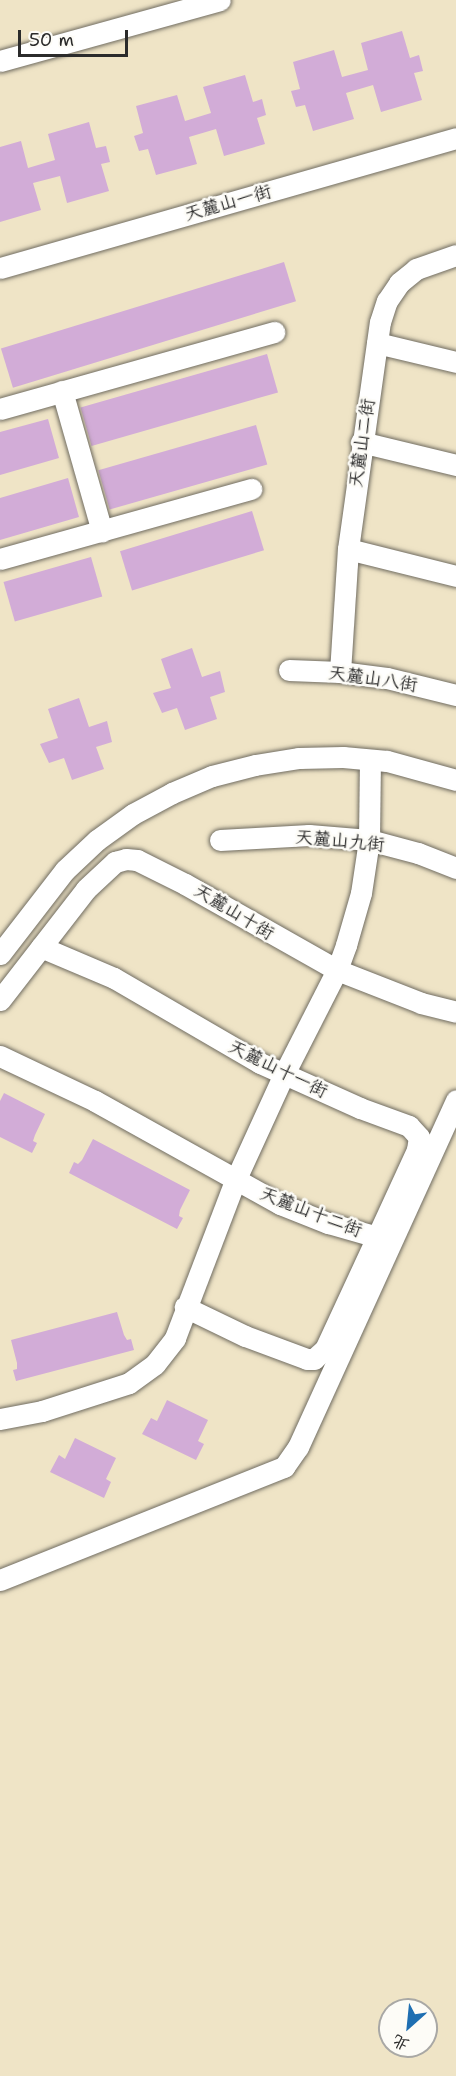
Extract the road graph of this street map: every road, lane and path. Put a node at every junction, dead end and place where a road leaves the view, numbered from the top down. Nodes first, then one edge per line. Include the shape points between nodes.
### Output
1 (220, 0) edge
2 (0, 61) edge
3 (456, 138) edge
4 (456, 255) edge
5 (0, 268) edge
6 (274, 332) dead end
7 (377, 343) junction
8 (456, 362) edge
9 (62, 391) junction
10 (0, 409) edge
11 (361, 442) junction
12 (456, 465) edge
13 (251, 489) dead end
14 (102, 531) junction
15 (348, 549) junction
16 (0, 559) edge
17 (456, 576) edge
18 (289, 670) dead end
19 (340, 672) junction
20 (456, 695) edge
21 (370, 760) junction
22 (456, 780) edge
23 (220, 840) dead end
24 (369, 840) junction
25 (456, 868) edge
26 (41, 947) junction
27 (0, 954) edge
28 (337, 970) junction
29 (0, 1000) edge
30 (456, 1012) edge
31 (0, 1056) edge
32 (284, 1074) junction
33 (456, 1100) edge
34 (235, 1181) junction
35 (377, 1237) junction
36 (186, 1307) junction
37 (0, 1419) edge
38 (0, 1580) edge

1 - 2 street
3 - 5 street, 天麓山一街
4 - 7 street, 天麓山二街 via 416,269 399,283 387,301
6 - 9 street
7 - 8 street
7 - 11 street, 天麓山二街
9 - 10 street
9 - 14 street
11 - 12 street
11 - 15 street, 天麓山二街
13 - 14 street
14 - 16 street
15 - 17 street
15 - 19 street, 天麓山二街
18 - 19 street, 天麓山八街
19 - 20 street, 天麓山八街 via 387,678
21 - 22 street via 431,771
21 - 24 street
21 - 27 street via 299,758 255,765 213,776 172,793 97,840 65,870
23 - 24 street, 天麓山九街 via 309,836
24 - 25 street, 天麓山九街
24 - 28 street via 354,920
26 - 28 street, 天麓山十街 via 86,889 115,862 126,859 137,860 185,884
26 - 29 street
26 - 32 street, 天麓山十一街 via 114,978 237,1051
28 - 30 street, 天麓山十街
28 - 32 street
31 - 34 street, 天麓山十二街 via 94,1101
32 - 34 street
32 - 35 street, 天麓山十一街 via 409,1126 419,1137 417,1150
33 - 38 street via 298,1448 284,1467
34 - 35 street, 天麓山十二街 via 299,1212
34 - 36 street
35 - 36 street, 天麓山十二街 via 325,1349 314,1359 245,1336
36 - 37 street via 175,1338 155,1364 129,1383 42,1411

